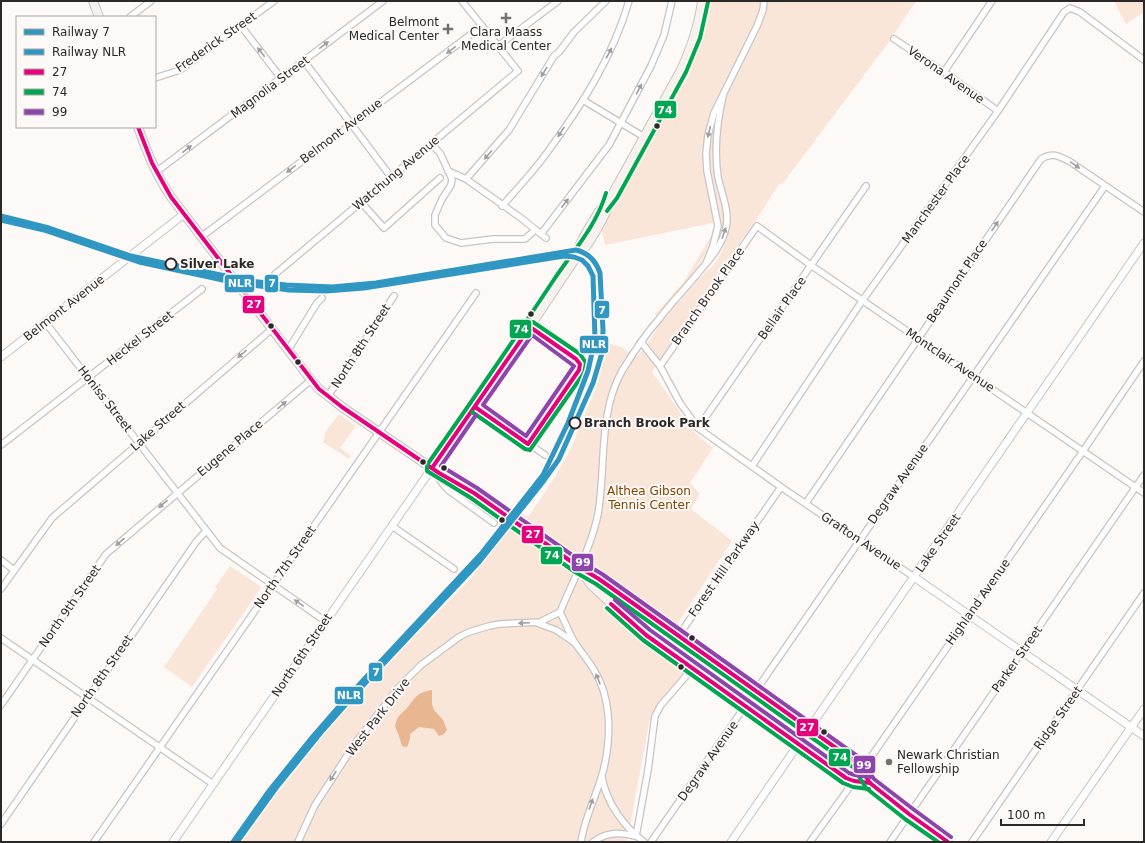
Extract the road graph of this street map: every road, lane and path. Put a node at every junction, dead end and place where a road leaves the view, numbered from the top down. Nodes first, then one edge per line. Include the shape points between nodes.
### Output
1 (93, 1) edge
2 (151, 1) edge
3 (274, 1) edge
4 (383, 1) edge
5 (462, 1) edge
6 (558, 1) edge
7 (606, 1) edge
8 (629, 1) edge
9 (672, 1) edge
10 (702, 1) edge
11 (764, 1) edge
12 (992, 1) edge
13 (99, 16) edge
14 (131, 16) edge
15 (241, 26) junction
16 (482, 26) junction
17 (894, 39) dead end
18 (498, 46) junction
19 (1144, 60) edge
20 (304, 61) junction
21 (944, 72) junction
22 (156, 78) edge
23 (281, 78) junction
24 (723, 96) junction
25 (583, 100) junction
26 (998, 111) junction
27 (351, 124) junction
28 (621, 124) junction
29 (138, 128) edge
30 (644, 137) junction
31 (431, 144) junction
32 (448, 171) junction
33 (156, 172) junction
34 (391, 177) junction
35 (440, 178) dead end
36 (466, 179) junction
37 (866, 186) dead end
38 (1106, 186) junction
39 (361, 202) junction
40 (502, 206) junction
41 (1144, 212) edge
42 (184, 214) junction
43 (757, 226) joint
44 (535, 230) junction
45 (541, 234) junction
46 (201, 237) junction
47 (546, 238) dead end
48 (1144, 243) edge
49 (704, 266) junction
50 (812, 266) junction
51 (274, 274) dead end
52 (202, 289) dead end
53 (476, 293) dead end
54 (394, 296) dead end
55 (322, 298) dead end
56 (862, 301) junction
57 (46, 322) junction
58 (530, 327) junction
59 (272, 329) junction
60 (918, 339) junction
61 (641, 342) junction
62 (288, 350) junction
63 (1, 357) edge
64 (1144, 361) edge
65 (660, 366) junction
66 (973, 376) junction
67 (88, 377) junction
68 (311, 380) junction
69 (328, 396) junction
70 (475, 407) junction
71 (1027, 413) junction
72 (698, 428) junction
73 (379, 432) junction
74 (138, 442) junction
75 (528, 444) junction
76 (1, 445) edge
77 (1083, 451) junction
78 (545, 455) dead end
79 (752, 466) junction
80 (432, 468) junction
81 (1144, 475) edge
82 (781, 487) junction
83 (1135, 487) junction
84 (177, 493) junction
85 (1144, 493) edge
86 (806, 503) junction
87 (150, 516) joint
88 (494, 523) dead end
89 (392, 526) junction
90 (206, 531) junction
91 (860, 540) junction
92 (1, 560) edge
93 (579, 567) junction
94 (454, 569) dead end
95 (14, 570) junction
96 (914, 577) junction
97 (272, 585) junction
98 (1, 589) edge
99 (1144, 593) edge
100 (560, 612) junction
101 (968, 615) junction
102 (325, 621) junction
103 (536, 622) junction
104 (678, 636) junction
105 (1, 638) edge
106 (575, 643) junction
107 (668, 651) junction
108 (1022, 652) junction
109 (703, 654) junction
110 (32, 660) junction
111 (693, 668) junction
112 (1078, 690) junction
113 (756, 691) junction
114 (87, 698) junction
115 (1, 705) edge
116 (745, 706) junction
117 (1144, 709) edge
118 (1131, 727) junction
119 (809, 728) junction
120 (1144, 736) edge
121 (798, 743) junction
122 (160, 748) junction
123 (862, 770) junction
124 (602, 774) junction
125 (854, 781) junction
126 (870, 783) junction
127 (213, 784) junction
128 (909, 814) junction
129 (1, 824) edge
130 (636, 836) junction
131 (94, 842) edge
132 (173, 842) edge
133 (298, 842) edge
134 (581, 842) edge
135 (593, 842) edge
136 (644, 842) edge
137 (651, 842) edge
138 (731, 842) edge
139 (810, 842) edge
140 (890, 842) edge
141 (948, 842) edge
142 (972, 842) edge
143 (1051, 842) edge

1 - 13 main road
2 - 14 street
3 - 15 street, Frederick Street
20 -> 4 street, Magnolia Street
5 - 16 street
6 - 18 street
7 -> 36 street via 554,56 509,130
25 -> 8 street via 614,43
28 -> 9 street via 664,35
10 - 30 main road via 689,54
11 - 24 street via 757,26
12 - 21 street
15 - 22 street, Frederick Street via 180,70
23 -> 15 street
16 - 18 street
16 -> 27 street, Belmont Avenue
17 - 21 street, Verona Avenue
18 - 31 street, Watchung Avenue via 518,72
19 - 26 street, Manchester Place via 1080,12 1070,8 1064,12
20 - 23 street, Magnolia Street
20 - 27 street
21 - 26 street, Verona Avenue
33 -> 23 street, Magnolia Street
24 -> 49 street via 714,113 708,135 707,171 718,226 714,246
49 -> 24 street via 712,259 726,228 716,155
25 - 28 street
25 -> 40 street via 546,155
26 - 56 street, Manchester Place
27 - 34 street
27 -> 46 street, Belmont Avenue
28 - 30 street
45 -> 28 street via 609,145
29 - 33 main road
30 - 58 main road via 584,252 573,262
31 - 32 street via 440,153
31 - 34 street, Watchung Avenue
32 - 36 street
32 - 44 street via 452,179 451,185 434,215 435,225 446,238 461,243 525,239
33 - 42 main road
34 - 39 street, Watchung Avenue
35 - 39 street via 384,228
36 - 40 street
37 - 50 street, Bellair Place
38 - 41 street
60 -> 38 street, Beaumont Place via 1042,158 1049,154 1058,156
38 - 66 street, Degraw Avenue
39 - 51 street, Watchung Avenue
40 - 44 street
42 - 46 main road
42 - 57 street, Belmont Avenue
43 - 50 street, Montclair Avenue
43 - 65 street, Branch Brook Place
44 - 45 street
45 - 47 street
46 - 59 main road
48 - 71 street, Lake Street
49 - 61 street
50 - 56 street, Montclair Avenue
50 - 72 street, Bellair Place
52 - 67 street, Heckel Street
53 - 73 street, North 7th Street
54 - 69 street, North 8th Street
55 - 62 street
56 - 60 street, Montclair Avenue
56 - 79 street, Manchester Place
57 - 63 street, Belmont Avenue
57 - 67 street, Honiss Street
58 - 70 main road
58 - 75 street via 580,364 579,370
59 - 62 main road
59 -> 74 street, Lake Street
60 - 66 street, Montclair Avenue
60 - 86 street, Beaumont Place
61 - 65 street, Grafton Avenue
61 - 93 street via 615,387 609,409 598,515
62 - 68 main road
64 - 77 street, Highland Avenue
65 - 72 street, Grafton Avenue via 680,403
66 - 71 street, Montclair Avenue
66 - 91 street, Degraw Avenue
67 - 74 street, Honiss Street
67 - 76 street, Heckel Street
68 - 69 main road
84 -> 68 street, Eugene Place
69 - 73 main road
70 - 75 street
70 - 80 main road
71 - 77 street, Montclair Avenue
71 - 96 street, Lake Street
72 - 79 street, Grafton Avenue
73 - 80 main road
73 - 97 street, North 7th Street
74 - 84 street, Honiss Street
74 - 95 street, Lake Street via 46,524
75 - 78 street
77 - 83 street, Montclair Avenue
77 - 101 street, Highland Avenue
79 - 82 street, Grafton Avenue
80 - 88 street via 448,490
80 - 89 street, North 6th Street
80 - 93 main road via 474,493
81 - 83 street, Parker Street
82 - 86 street, Grafton Avenue
82 - 104 street, Forest Hill Parkway
83 - 85 street, Montclair Avenue
83 - 108 street, Parker Street
84 -> 87 street, Eugene Place
84 - 90 street, Honiss Street
86 - 91 street, Grafton Avenue
87 -> 110 street, North 9th Street via 104,556
89 - 94 street
89 - 102 street, North 6th Street
90 - 97 street, Honiss Street via 220,548
90 - 114 street, North 8th Street
91 - 96 street, Grafton Avenue
91 - 113 street, Degraw Avenue
92 - 95 street
93 - 100 street
93 - 104 main road
93 - 107 main road via 591,585 646,635
95 - 98 street, Lake Street
96 - 101 street, Grafton Avenue
96 - 119 street, Lake Street
102 -> 97 street, Honiss Street
97 - 122 street, North 7th Street
99 - 112 street, Ridge Street
100 - 103 street, West Park Drive
100 - 106 street
101 - 108 street, Grafton Avenue
101 - 123 street, Highland Avenue
102 - 127 street, North 6th Street
103 - 106 street via 556,630
103 -> 133 street, West Park Drive via 479,628 459,637 421,665 398,688 354,745 315,805
104 - 107 street, Forest Hill Parkway
104 - 109 main road
105 - 110 street
124 -> 106 street via 609,731 606,703 595,672
107 - 111 main road
108 - 112 street, Grafton Avenue
108 - 128 street, Parker Street
109 - 111 street
109 - 113 main road
110 - 114 street
110 - 115 street, North 9th Street
111 - 116 main road
111 - 130 street via 672,691 655,716
112 - 118 street, Grafton Avenue
112 - 142 street, Ridge Street
113 - 116 street, Degraw Avenue
113 - 119 main road
114 - 122 street
114 - 129 street, North 8th Street
116 - 121 main road
116 - 137 street, Degraw Avenue
117 - 118 street
118 - 120 street, Grafton Avenue
118 - 143 street
119 - 121 street, Lake Street
119 - 123 main road via 857,763
121 - 125 main road via 846,778
121 - 138 street, Lake Street
122 - 127 street
122 - 131 street, North 7th Street
123 - 125 street, Highland Avenue
123 - 126 main road
124 - 130 street via 617,814
134 -> 124 street via 585,821
125 - 126 main road
125 - 139 street, Highland Avenue
126 - 128 main road
127 - 132 street, North 6th Street
128 - 140 street, Parker Street
128 - 141 main road
130 - 135 street via 621,832 611,833
130 - 136 street

